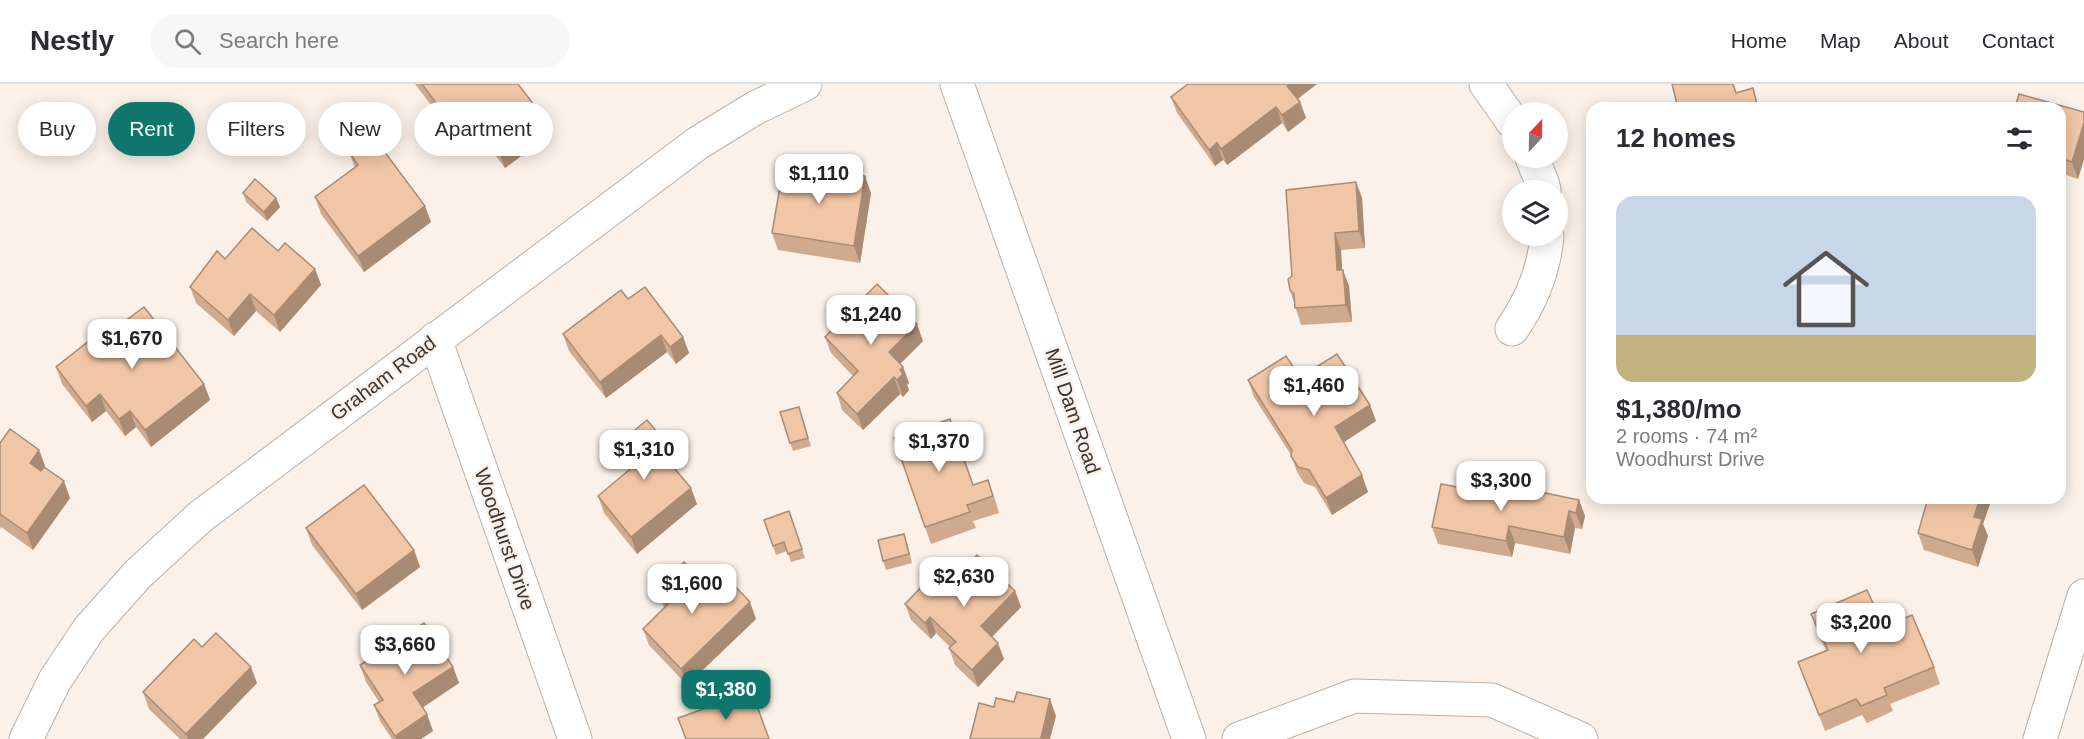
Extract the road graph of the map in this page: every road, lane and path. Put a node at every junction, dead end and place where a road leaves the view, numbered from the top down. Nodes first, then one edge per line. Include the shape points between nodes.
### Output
1 (805, 84) edge
2 (957, 84) edge
3 (1486, 84) edge
4 (1502, 107) edge
5 (1546, 246) edge
6 (1512, 329) dead end
7 (435, 339) junction
8 (2084, 596) edge
9 (26, 739) edge
10 (575, 739) edge
11 (1189, 739) edge
12 (1239, 739) edge
13 (1581, 739) edge
14 (2040, 739) edge

1 - 7 street, Graham Road via 755,108 698,143
2 - 11 street, Mill Dam Road
3 - 4 street
5 - 6 street via 1540,277
7 - 9 street, Graham Road via 200,517 138,574 88,629 55,680
7 - 10 street, Woodhurst Drive
8 - 14 street
12 - 13 street via 1354,696 1492,700

